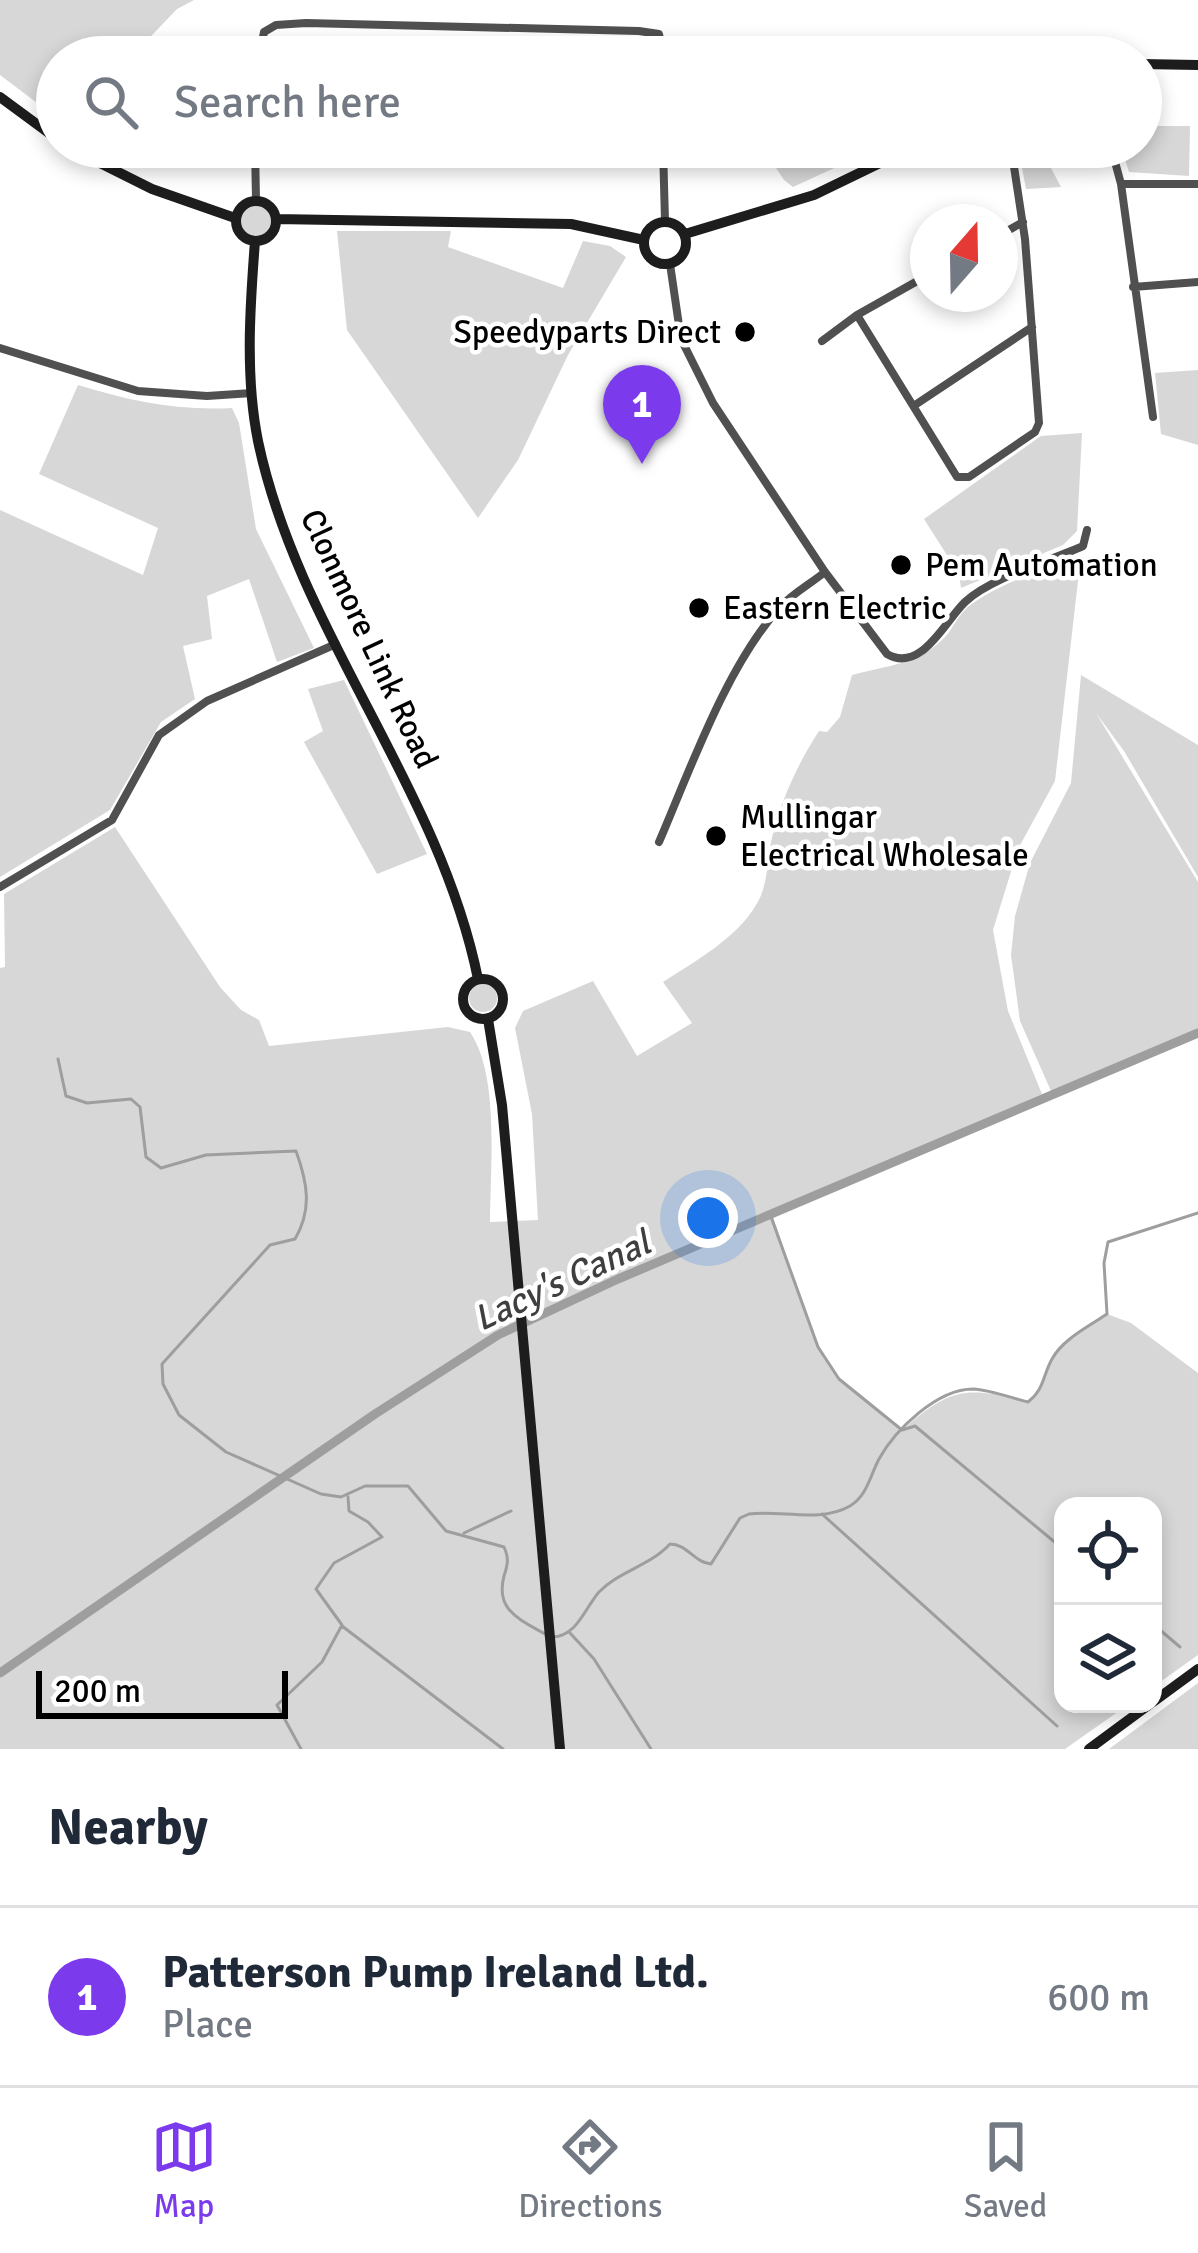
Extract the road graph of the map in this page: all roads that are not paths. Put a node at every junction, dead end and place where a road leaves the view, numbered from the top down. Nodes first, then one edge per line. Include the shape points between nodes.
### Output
1 (263, 36) edge
2 (659, 36) edge
3 (1162, 64) edge
4 (1198, 65) edge
5 (0, 97) edge
6 (36, 124) edge
7 (110, 168) edge
8 (255, 168) edge
9 (663, 168) edge
10 (870, 168) edge
11 (1014, 168) edge
12 (1117, 168) edge
13 (1121, 184) junction
14 (1198, 184) edge
15 (256, 200) junction
16 (235, 218) junction
17 (276, 219) junction
18 (664, 221) junction
19 (1023, 222) junction
20 (1018, 225) edge
21 (685, 234) junction
22 (644, 240) junction
23 (255, 242) junction
24 (670, 264) junction
25 (1198, 282) edge
26 (910, 285) edge
27 (1133, 287) junction
28 (857, 316) junction
29 (1033, 326) junction
30 (822, 341) dead end
31 (0, 348) edge
32 (252, 393) junction
33 (915, 405) junction
34 (1153, 417) dead end
35 (1087, 530) dead end
36 (825, 572) junction
37 (337, 643) junction
38 (658, 842) dead end
39 (0, 887) edge
40 (478, 979) junction
41 (488, 1018) junction
42 (1198, 1669) edge
43 (1162, 1695) edge
44 (1138, 1713) edge
45 (560, 1749) edge
46 (1089, 1749) edge

1 - 2 street via 276,25 306,22
3 - 4 main road
5 - 6 main road
7 - 16 main road
8 - 15 street
9 - 18 street
10 - 21 main road via 814,195
11 - 19 street
12 - 13 street
13 - 14 street
13 - 27 street
15 - 16 main road
15 - 17 main road
16 - 23 main road via 242,236
17 - 22 main road via 572,224
17 - 23 main road via 268,237
18 - 21 main road
18 - 22 main road
19 - 20 street
19 - 29 street
21 - 24 main road via 685,252
22 - 24 main road via 651,258
23 - 32 main road, Clonmore Link Road
24 - 36 street via 681,340 713,403
25 - 27 street
26 - 28 street
27 - 34 street
28 - 30 street
28 - 33 street
29 - 33 street
29 - 33 street via 1039,423 969,477 957,477
31 - 32 street via 138,392
32 - 37 main road, Clonmore Link Road via 288,539
35 - 36 street via 1083,546 973,595 908,658 887,654
36 - 38 street via 781,605 751,646
37 - 39 street via 207,700 159,735 112,820
37 - 40 main road, Clonmore Link Road via 444,864
40 - 41 main road via 464,1004 476,1018
40 - 41 main road via 503,993
41 - 45 main road
42 - 43 main road
44 - 46 main road

